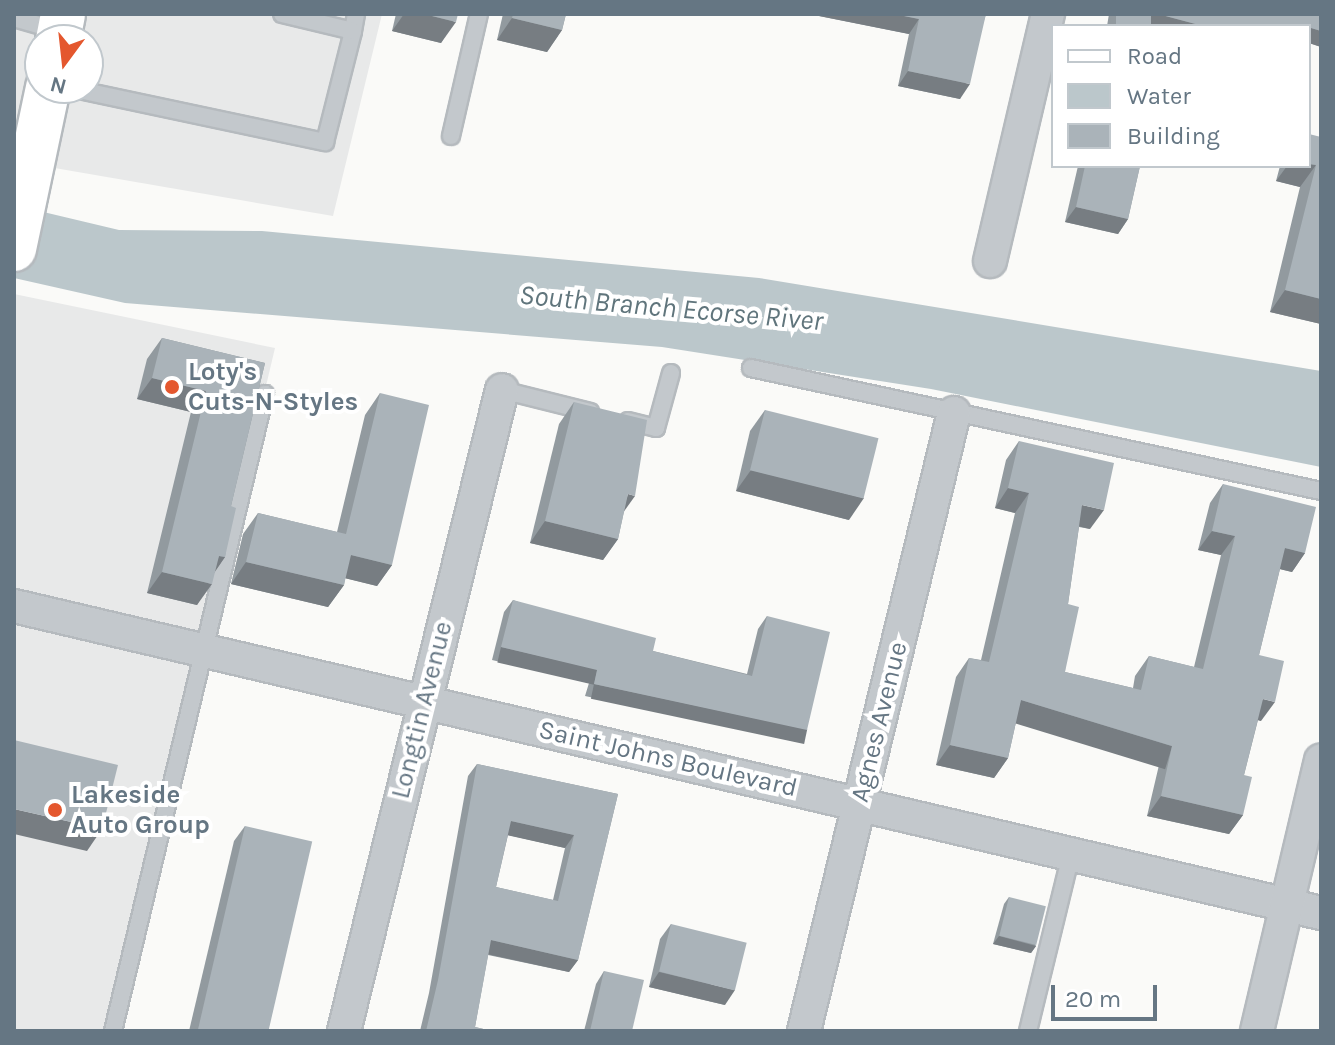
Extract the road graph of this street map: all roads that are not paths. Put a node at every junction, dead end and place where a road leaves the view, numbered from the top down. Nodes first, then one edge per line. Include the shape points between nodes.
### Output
1 (282, 14) edge
2 (479, 14) edge
3 (1048, 14) edge
4 (14, 18) edge
5 (355, 22) edge
6 (42, 24) edge
7 (104, 95) edge
8 (45, 104) edge
9 (451, 136) dead end
10 (14, 249) edge
11 (990, 261) dead end
12 (751, 368) dead end
13 (671, 373) dead end
14 (502, 390) joint
15 (265, 394) edge
16 (954, 413) junction
17 (1321, 491) edge
18 (14, 606) edge
19 (205, 650) junction
20 (424, 701) junction
21 (1321, 760) edge
22 (859, 804) junction
23 (1071, 854) junction
24 (1287, 905) junction
25 (1321, 913) edge
26 (113, 1031) edge
27 (344, 1031) edge
28 (804, 1031) edge
29 (1028, 1031) edge
30 (1257, 1031) edge

1 - 5 lane
2 - 9 lane
3 - 11 street
4 - 6 lane
5 - 7 lane via 325,142
8 - 10 main road
12 - 16 lane
13 - 14 lane via 656,428
14 - 20 street, Longtin Avenue
15 - 19 lane
16 - 17 lane
16 - 22 street, Agnes Avenue
18 - 19 street, Saint Johns Boulevard
19 - 20 street, Saint Johns Boulevard
19 - 26 lane
20 - 22 street, Saint Johns Boulevard
20 - 27 street, Longtin Avenue
21 - 24 street
22 - 23 street, Saint Johns Boulevard
22 - 28 street, Agnes Avenue
23 - 24 street, Saint Johns Boulevard
23 - 29 lane
24 - 25 street, Saint Johns Boulevard
24 - 30 street

